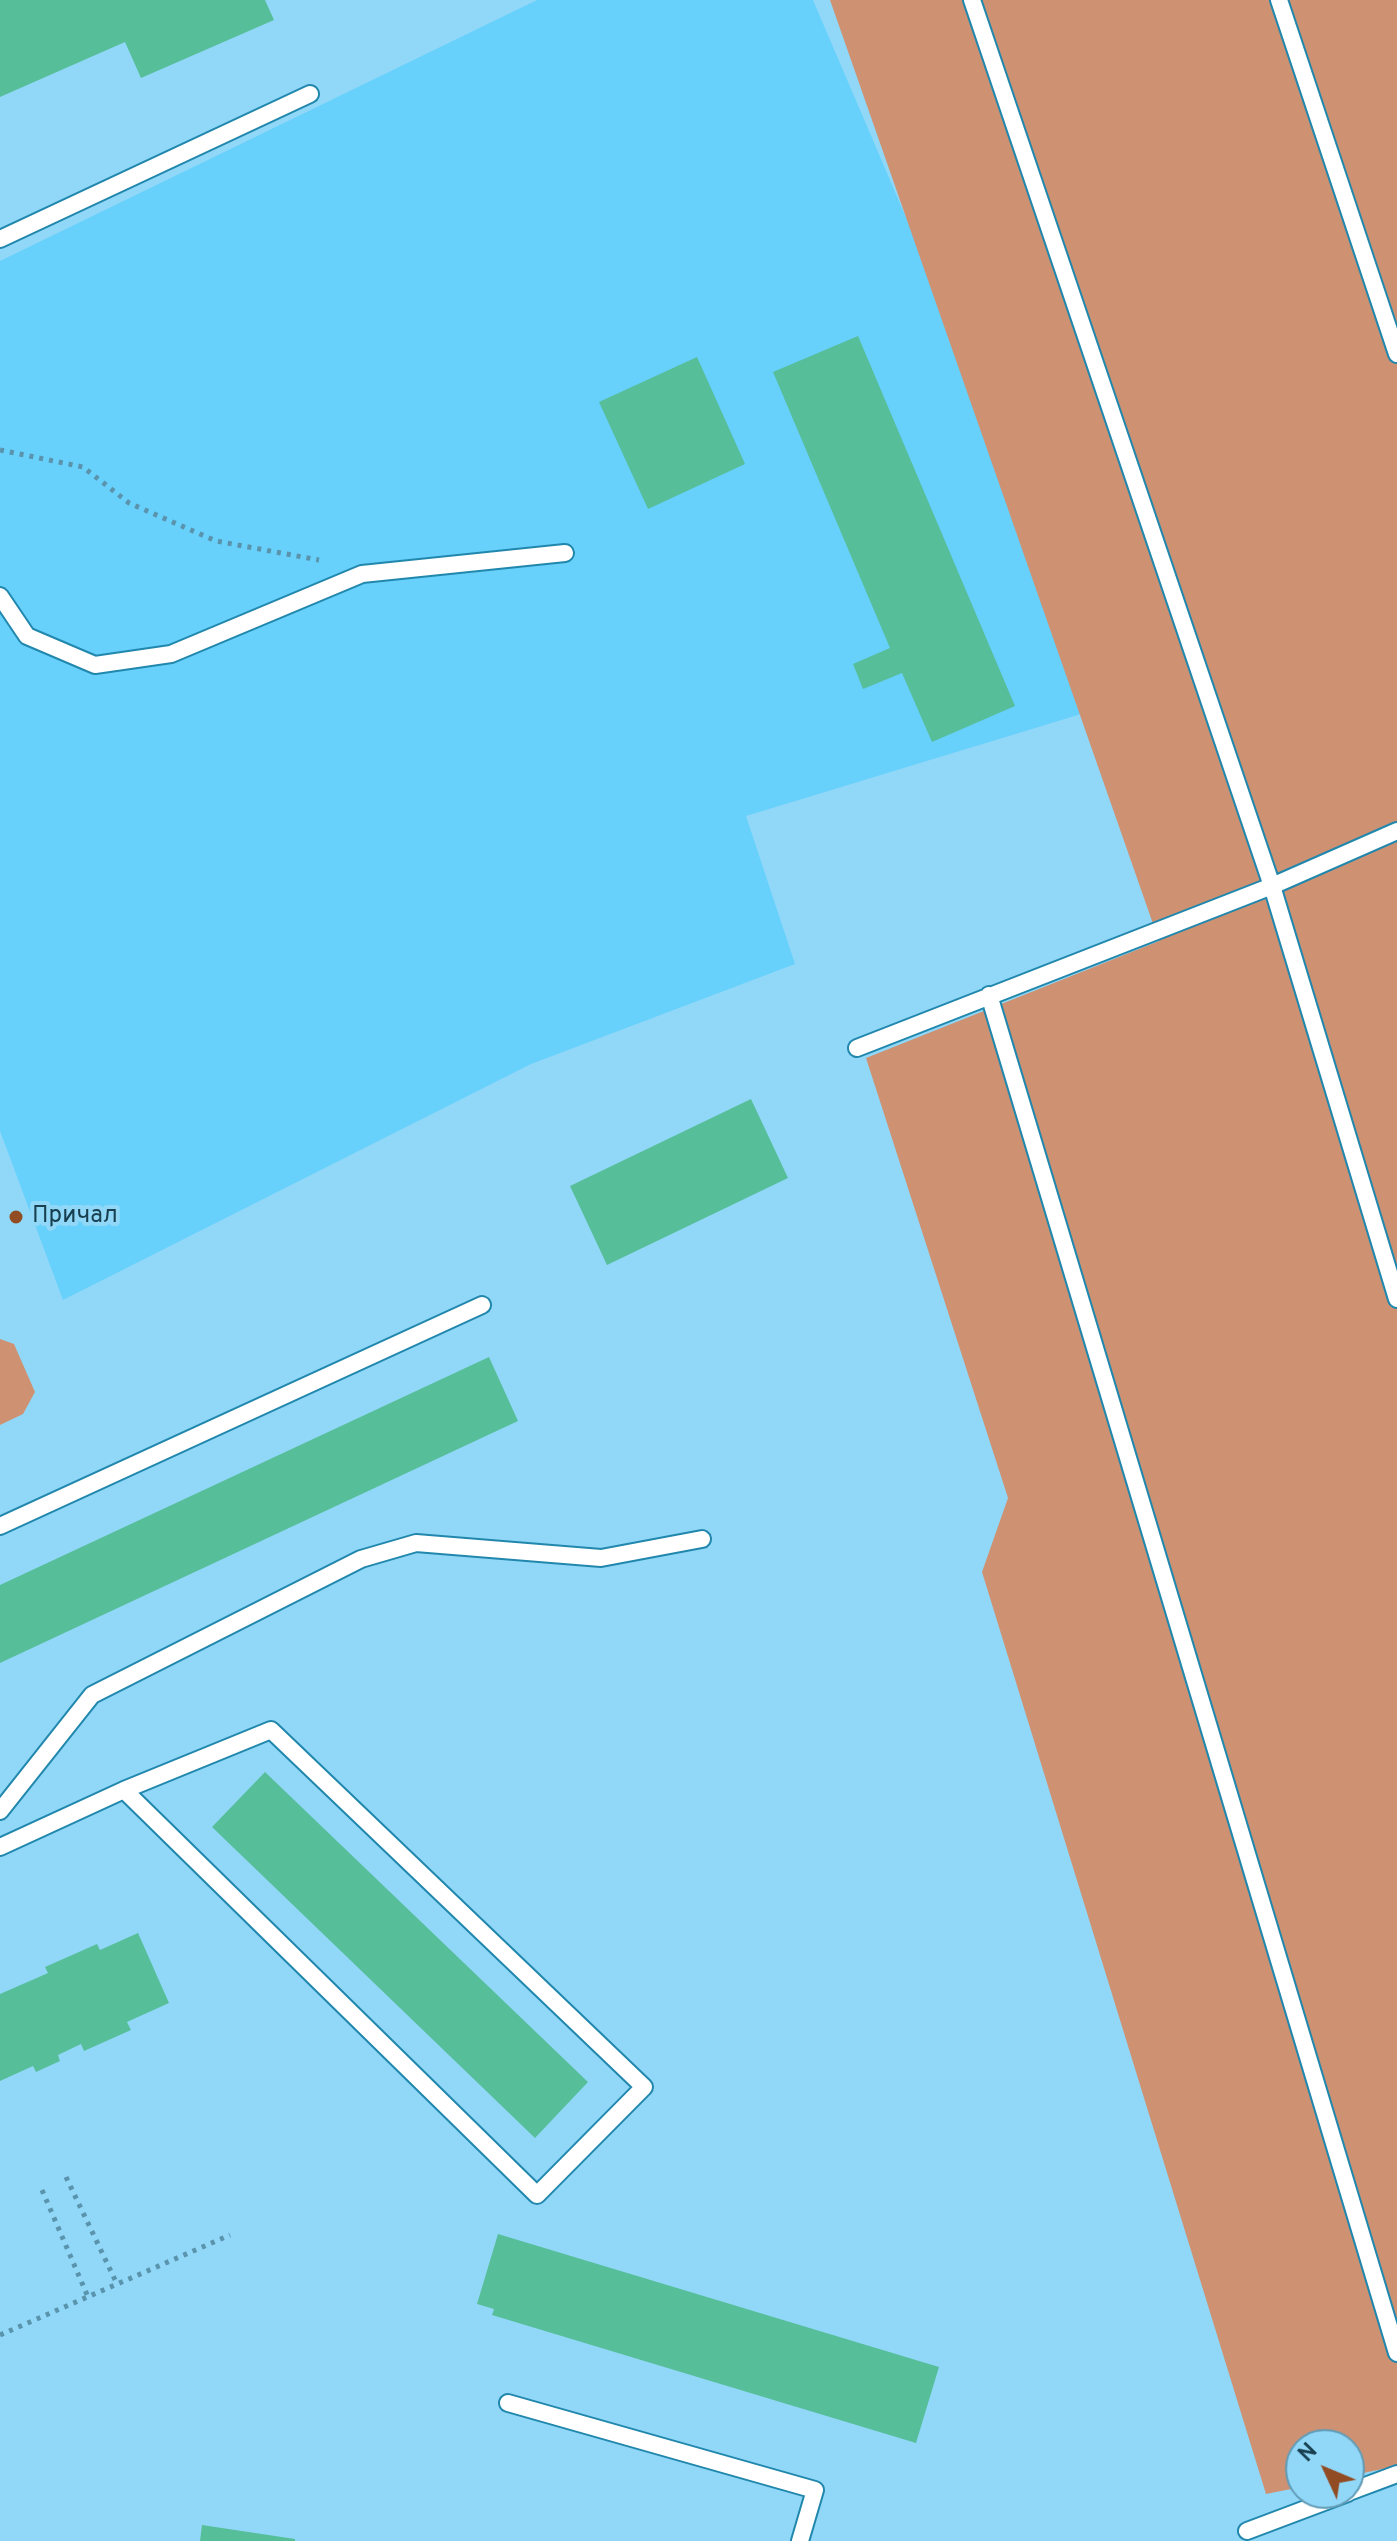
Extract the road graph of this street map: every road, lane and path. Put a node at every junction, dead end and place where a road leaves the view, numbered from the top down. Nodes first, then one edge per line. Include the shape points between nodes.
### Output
1 (972, 0) edge
2 (1279, 0) edge
3 (310, 94) dead end
4 (0, 239) edge
5 (1397, 354) edge
6 (0, 450) edge
7 (565, 553) dead end
8 (362, 574) junction
9 (0, 596) edge
10 (1397, 831) edge
11 (1272, 886) junction
12 (989, 995) junction
13 (857, 1048) dead end
14 (1397, 1299) edge
15 (482, 1305) dead end
16 (0, 1526) edge
17 (702, 1539) dead end
18 (124, 1790) junction
19 (0, 1811) edge
20 (0, 1847) edge
21 (66, 2177) dead end
22 (42, 2190) dead end
23 (230, 2235) dead end
24 (117, 2284) junction
25 (88, 2297) junction
26 (0, 2335) edge
27 (1397, 2353) edge
28 (508, 2403) dead end
29 (1397, 2474) edge
30 (1365, 2486) edge
31 (1305, 2509) edge
32 (1247, 2531) dead end
33 (800, 2541) edge

1 - 11 lane
2 - 5 lane
3 - 4 lane
6 - 8 path via 83,467 129,503 216,541 310,557
7 - 8 lane
8 - 9 lane via 171,654 95,665 27,636
10 - 11 lane
11 - 12 lane
11 - 14 lane
12 - 13 lane
12 - 27 lane
15 - 16 lane
17 - 19 lane via 601,1558 416,1543 361,1559 92,1695
18 - 18 lane via 537,2195 644,2087 271,1730
18 - 20 lane
21 - 24 path
22 - 25 path
23 - 24 path
24 - 25 path
25 - 26 path
28 - 33 lane via 815,2490
29 - 30 lane
31 - 32 lane

